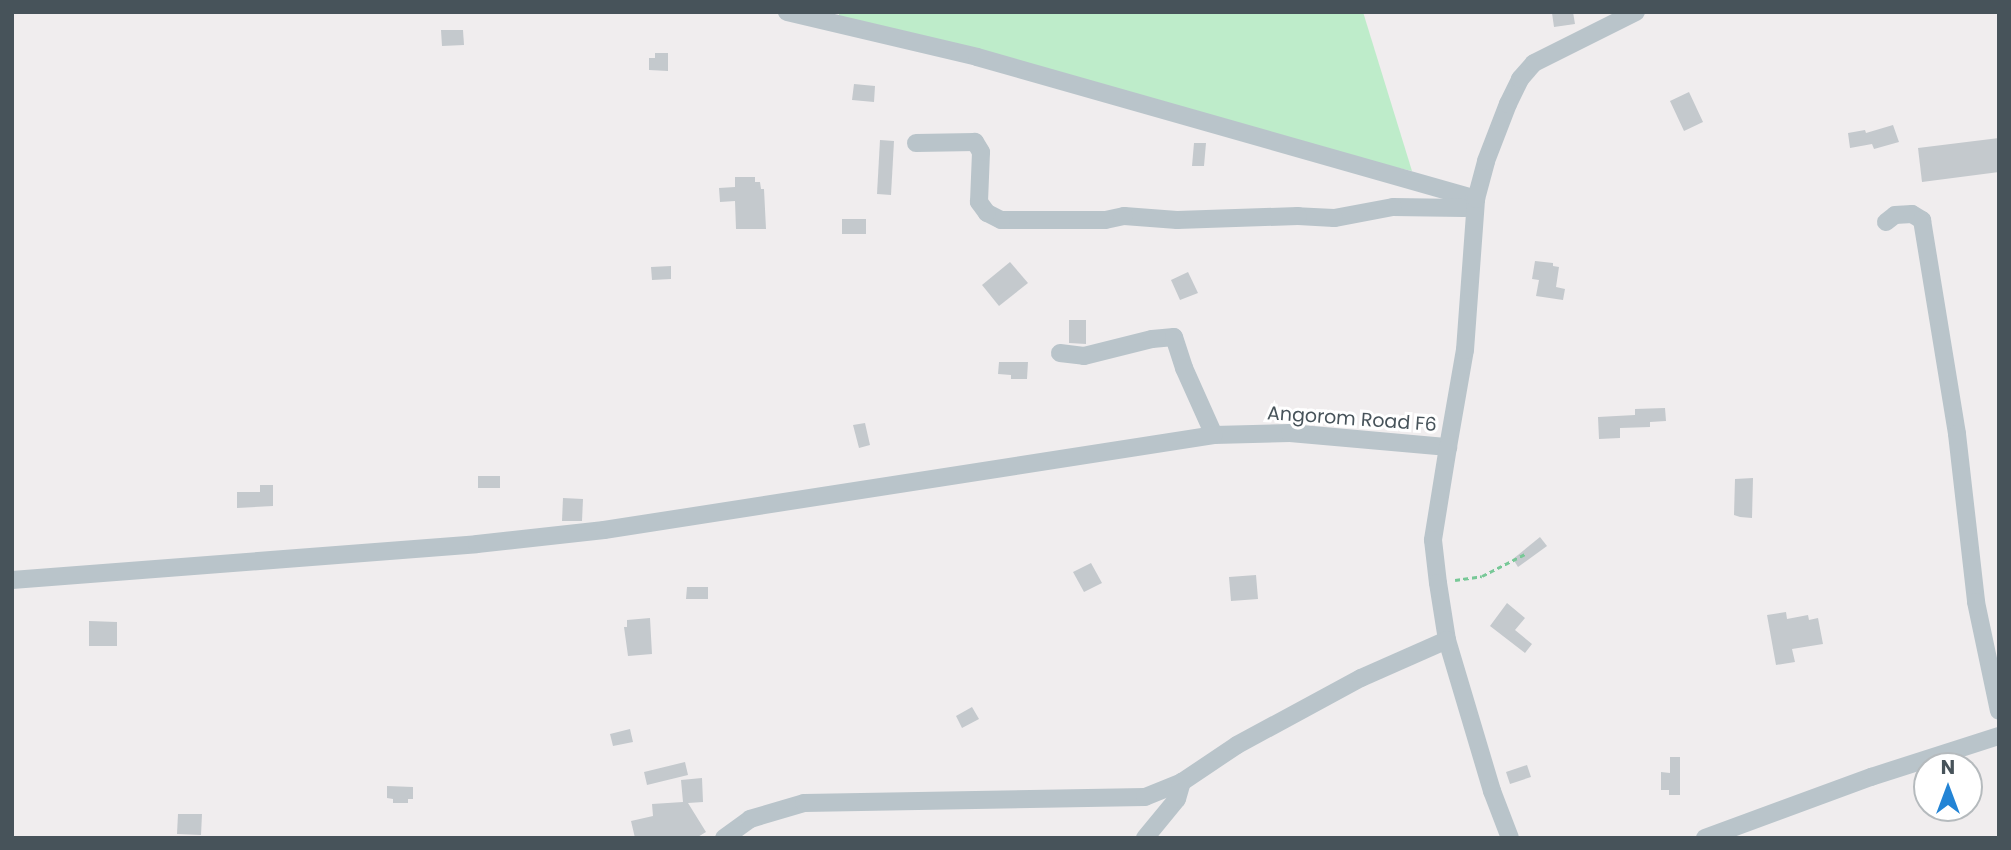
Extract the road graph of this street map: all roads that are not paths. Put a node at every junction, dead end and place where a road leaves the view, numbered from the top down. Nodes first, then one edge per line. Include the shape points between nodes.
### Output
1 (787, 12) edge
2 (1636, 12) edge
3 (916, 143) dead end
4 (1476, 200) junction
5 (1886, 222) dead end
6 (1060, 353) dead end
7 (1214, 435) junction
8 (1448, 447) junction
9 (12, 580) edge
10 (1447, 640) junction
11 (1999, 710) edge
12 (1999, 736) edge
13 (1182, 782) junction
14 (724, 838) edge
15 (1144, 838) edge
16 (1510, 838) edge
17 (1705, 838) edge

1 - 4 street via 977,57
2 - 4 street, Angorom Road F6 via 1548,53 1520,79 1486,161
3 - 4 street via 975,142 981,152 979,202 1001,220 1334,218 1393,207 1464,208
4 - 8 street, Angorom Road F6 via 1465,350
5 - 11 street via 1895,215 1912,214 1922,220 1957,435 1976,603
6 - 7 street via 1084,356 1174,337
7 - 8 street, Angorom Road F6 via 1290,432
7 - 9 street, Angorom Road F6 via 604,530
8 - 10 street via 1433,540
10 - 13 street via 1310,705
10 - 16 street
12 - 17 street
13 - 14 street via 1131,798 804,803 750,819
13 - 15 street via 1177,799

